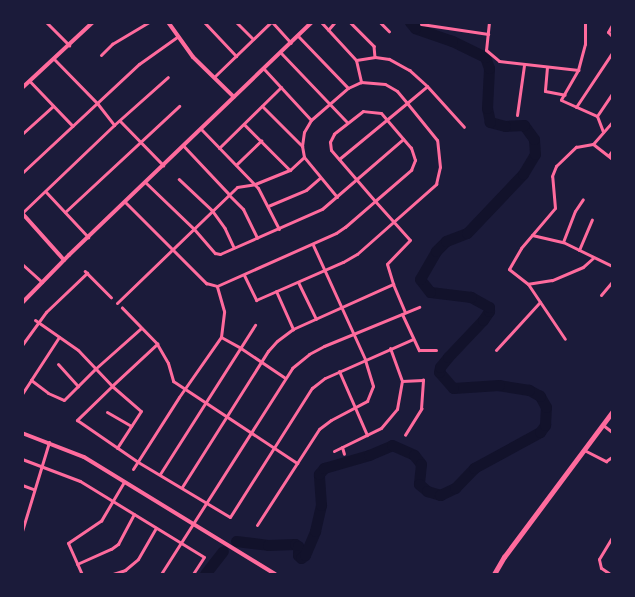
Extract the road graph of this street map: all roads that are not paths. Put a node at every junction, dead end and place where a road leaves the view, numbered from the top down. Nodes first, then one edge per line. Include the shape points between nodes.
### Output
1 (46, 22) edge
2 (149, 22) edge
3 (168, 22) edge
4 (204, 22) edge
5 (236, 22) edge
6 (272, 22) edge
7 (312, 22) edge
8 (320, 22) edge
9 (335, 22) edge
10 (350, 22) edge
11 (380, 22) edge
12 (489, 22) edge
13 (585, 22) edge
14 (90, 23) edge
15 (421, 24) dead end
16 (612, 25) edge
17 (328, 30) junction
18 (389, 31) dead end
19 (488, 34) junction
20 (298, 36) junction
21 (612, 36) edge
22 (178, 37) junction
23 (253, 39) junction
24 (291, 42) junction
25 (69, 45) junction
26 (280, 53) junction
27 (612, 53) edge
28 (101, 55) dead end
29 (236, 56) junction
30 (375, 57) junction
31 (54, 59) junction
32 (356, 60) junction
33 (524, 65) junction
34 (547, 67) junction
35 (264, 69) junction
36 (578, 70) junction
37 (168, 77) dead end
38 (214, 77) junction
39 (30, 81) junction
40 (361, 82) junction
41 (427, 86) junction
42 (281, 87) junction
43 (22, 88) edge
44 (348, 88) junction
45 (612, 94) edge
46 (565, 95) junction
47 (234, 97) junction
48 (329, 102) junction
49 (407, 102) junction
50 (97, 103) junction
51 (52, 106) junction
52 (179, 106) dead end
53 (262, 106) junction
54 (576, 107) junction
55 (517, 114) dead end
56 (597, 116) junction
57 (311, 120) junction
58 (387, 120) junction
59 (120, 121) junction
60 (347, 122) junction
61 (612, 122) edge
62 (244, 124) junction
63 (114, 125) junction
64 (73, 126) junction
65 (464, 127) dead end
66 (201, 129) junction
67 (603, 132) junction
68 (22, 134) edge
69 (403, 139) junction
70 (141, 142) junction
71 (261, 142) junction
72 (593, 144) junction
73 (184, 146) junction
74 (302, 146) junction
75 (220, 148) junction
76 (612, 151) edge
77 (608, 155) junction
78 (304, 157) junction
79 (339, 159) junction
80 (612, 159) edge
81 (163, 165) junction
82 (236, 165) junction
83 (290, 170) junction
84 (22, 173) edge
85 (320, 178) junction
86 (179, 179) dead end
87 (356, 179) junction
88 (145, 182) junction
89 (255, 184) junction
90 (46, 192) junction
91 (229, 194) junction
92 (337, 197) junction
93 (583, 200) dead end
94 (375, 201) junction
95 (125, 202) junction
96 (268, 206) junction
97 (212, 210) junction
98 (65, 212) junction
99 (22, 213) edge
100 (592, 220) dead end
101 (394, 222) junction
102 (194, 229) junction
103 (279, 229) junction
104 (532, 235) junction
105 (88, 237) junction
106 (257, 238) junction
107 (564, 242) junction
108 (313, 245) junction
109 (235, 249) junction
110 (173, 250) junction
111 (579, 250) junction
112 (593, 258) junction
113 (64, 260) junction
114 (22, 264) edge
115 (612, 266) edge
116 (324, 270) junction
117 (86, 272) joint
118 (244, 275) junction
119 (42, 282) junction
120 (298, 282) junction
121 (612, 282) edge
122 (393, 284) junction
123 (528, 284) junction
124 (217, 286) junction
125 (276, 291) junction
126 (601, 295) dead end
127 (111, 297) dead end
128 (540, 302) junction
129 (22, 303) edge
130 (117, 303) dead end
131 (341, 307) junction
132 (418, 307) dead end
133 (122, 308) dead end
134 (404, 313) junction
135 (316, 319) junction
136 (37, 321) junction
137 (255, 325) dead end
138 (141, 328) junction
139 (293, 330) junction
140 (353, 334) junction
141 (59, 337) junction
142 (221, 337) junction
143 (413, 338) junction
144 (565, 339) dead end
145 (157, 344) junction
146 (22, 345) edge
147 (241, 348) junction
148 (390, 348) junction
149 (436, 350) dead end
150 (496, 350) dead end
151 (365, 359) junction
152 (262, 361) junction
153 (58, 364) dead end
154 (95, 369) junction
155 (340, 371) junction
156 (284, 377) junction
157 (31, 380) junction
158 (423, 380) joint
159 (402, 381) junction
160 (78, 386) junction
161 (112, 386) junction
162 (185, 390) junction
163 (22, 394) edge
164 (205, 404) junction
165 (356, 408) junction
166 (107, 412) dead end
167 (612, 412) edge
168 (226, 418) junction
169 (131, 426) junction
170 (603, 426) junction
171 (249, 432) junction
172 (612, 432) edge
173 (22, 433) edge
174 (367, 435) junction
175 (405, 435) dead end
176 (49, 442) junction
177 (342, 447) junction
178 (117, 448) junction
179 (274, 448) junction
180 (584, 450) junction
181 (334, 451) dead end
182 (344, 454) dead end
183 (612, 458) edge
184 (22, 459) edge
185 (138, 462) junction
186 (297, 463) junction
187 (42, 466) junction
188 (133, 469) dead end
189 (160, 474) junction
190 (125, 481) junction
191 (22, 485) edge
192 (182, 487) junction
193 (33, 489) junction
194 (112, 501) junction
195 (206, 501) junction
196 (24, 512) edge
197 (134, 514) junction
198 (192, 523) junction
199 (257, 525) dead end
200 (156, 528) junction
201 (22, 531) edge
202 (612, 537) edge
203 (180, 542) junction
204 (68, 543) joint
205 (77, 564) junction
206 (82, 574) edge
207 (113, 574) edge
208 (161, 574) edge
209 (193, 574) edge
210 (275, 574) edge
211 (494, 574) edge
212 (610, 574) edge

1 - 25 street
2 - 28 street via 112,44
3 - 22 street
4 - 29 street
5 - 23 street
6 - 23 street
6 - 24 street
7 - 20 street
8 - 17 street
9 - 17 street
10 - 30 street via 374,46
11 - 18 street
12 - 19 street
13 - 36 street
14 - 25 street
15 - 19 street
16 - 21 street via 608,32
17 - 32 street
19 - 33 street via 486,50 499,61
20 - 24 street
20 - 44 street
22 - 38 street
22 - 50 street via 139,64
23 - 29 street
24 - 26 street
25 - 31 street
26 - 35 street
26 - 48 street
27 - 54 street
29 - 38 street
30 - 32 street
30 - 41 street via 390,59
31 - 39 street
31 - 50 street
32 - 40 street
33 - 34 street
33 - 55 street
34 - 36 street
34 - 46 street via 545,91
35 - 42 street
35 - 47 street
36 - 46 street
37 - 59 street
38 - 47 street
39 - 43 street
39 - 51 street
40 - 44 street
40 - 49 street via 385,84
41 - 49 street
41 - 65 street
42 - 53 street
42 - 57 street
44 - 48 street
45 - 56 street
46 - 54 street via 561,100
47 - 66 street
48 - 57 street
48 - 60 street
49 - 58 street
49 - 101 street via 434,134 440,167 436,184
50 - 63 street
50 - 64 street
51 - 64 street
51 - 68 street
52 - 70 street
53 - 62 street
53 - 74 street
54 - 56 street
56 - 67 street
57 - 74 street via 304,132
58 - 60 street via 381,113 363,111
58 - 69 street
58 - 79 street
59 - 63 street
59 - 70 street
60 - 79 street via 330,142 331,150
61 - 67 street
62 - 71 street
62 - 75 street
63 - 90 street
64 - 84 street
66 - 73 street
66 - 75 street
67 - 72 street
69 - 87 street
69 - 94 street via 415,160 412,170
70 - 81 street
70 - 98 street
71 - 82 street
71 - 83 street
72 - 77 street
72 - 104 street via 576,147 556,166 552,176 555,208
73 - 81 street
73 - 91 street
74 - 78 street
75 - 82 street
76 - 77 street
77 - 80 street
78 - 83 street
78 - 85 street
79 - 87 street
81 - 88 street
82 - 89 street
83 - 89 street
85 - 92 street
85 - 96 street via 306,190
86 - 97 street
87 - 92 street
87 - 94 street
88 - 95 street
88 - 102 street
89 - 91 street via 240,185
89 - 96 street
90 - 98 street
90 - 99 street
91 - 97 street
91 - 106 street via 243,209
92 - 103 street via 322,210
93 - 107 street via 575,211
94 - 101 street
94 - 108 street via 336,233
95 - 105 street
95 - 110 street
96 - 103 street
97 - 102 street
97 - 109 street
98 - 105 street
99 - 113 street
100 - 111 street
101 - 116 street via 357,254
101 - 122 street via 410,240 387,262
102 - 109 street via 216,254
102 - 110 street
103 - 106 street
104 - 107 street
104 - 123 street via 509,269
105 - 113 street
106 - 109 street
107 - 111 street
108 - 116 street
108 - 118 street
110 - 124 street via 206,283
110 - 130 street
111 - 112 street
112 - 115 street
112 - 123 street via 583,267 552,280
113 - 119 street
114 - 119 street
116 - 120 street
116 - 131 street
117 - 127 street
117 - 136 street
118 - 124 street
118 - 125 street via 256,300
119 - 129 street
120 - 125 street
120 - 135 street
121 - 126 street
122 - 131 street
122 - 134 street
123 - 128 street
124 - 142 street via 224,311
125 - 139 street
128 - 144 street
128 - 150 street
131 - 135 street
131 - 140 street
132 - 134 street
133 - 138 street
134 - 140 street
134 - 143 street
135 - 139 street
136 - 141 street
136 - 146 street
137 - 147 street
138 - 145 street
138 - 154 street
139 - 152 street via 277,342
140 - 151 street
140 - 156 street via 309,354
141 - 154 street via 78,350
141 - 157 street
142 - 147 street
142 - 162 street
143 - 148 street
143 - 149 street via 419,350
145 - 161 street
145 - 162 street via 168,363 173,381
147 - 152 street
147 - 164 street
148 - 151 street
148 - 159 street
151 - 155 street
151 - 165 street via 373,386 368,401
152 - 156 street
152 - 168 street
153 - 160 street
154 - 160 street
154 - 161 street
155 - 165 street
155 - 179 street via 312,388
156 - 171 street
157 - 160 street via 64,400
157 - 163 street
158 - 159 street
158 - 175 street via 421,410
159 - 174 street via 397,410 381,428
161 - 169 street via 141,411
161 - 178 street via 77,420
162 - 164 street
162 - 185 street
164 - 168 street
164 - 189 street
165 - 174 street
165 - 186 street via 319,429
166 - 169 street
167 - 170 main road
168 - 171 street
168 - 192 street
169 - 178 street
170 - 172 street
170 - 180 main road
171 - 179 street
171 - 195 street
173 - 176 street
174 - 177 street
176 - 187 street
176 - 190 street via 84,457
177 - 181 street
177 - 182 street
178 - 185 street
179 - 186 street
179 - 195 street via 230,517
180 - 183 street via 606,461
180 - 211 main road
184 - 187 street
185 - 188 street
185 - 189 street
186 - 199 street
187 - 193 street
187 - 194 street via 80,481
189 - 192 street
190 - 194 street
190 - 198 street
191 - 193 street
192 - 195 street
193 - 196 street
194 - 197 street
194 - 204 street via 101,521
195 - 198 street
196 - 201 street
197 - 200 street
197 - 205 street via 118,544
198 - 203 street
198 - 210 street
200 - 203 street
200 - 207 street via 138,560
202 - 212 street via 598,558 601,568
203 - 208 street
203 - 209 street via 204,557
204 - 205 street
205 - 206 street

